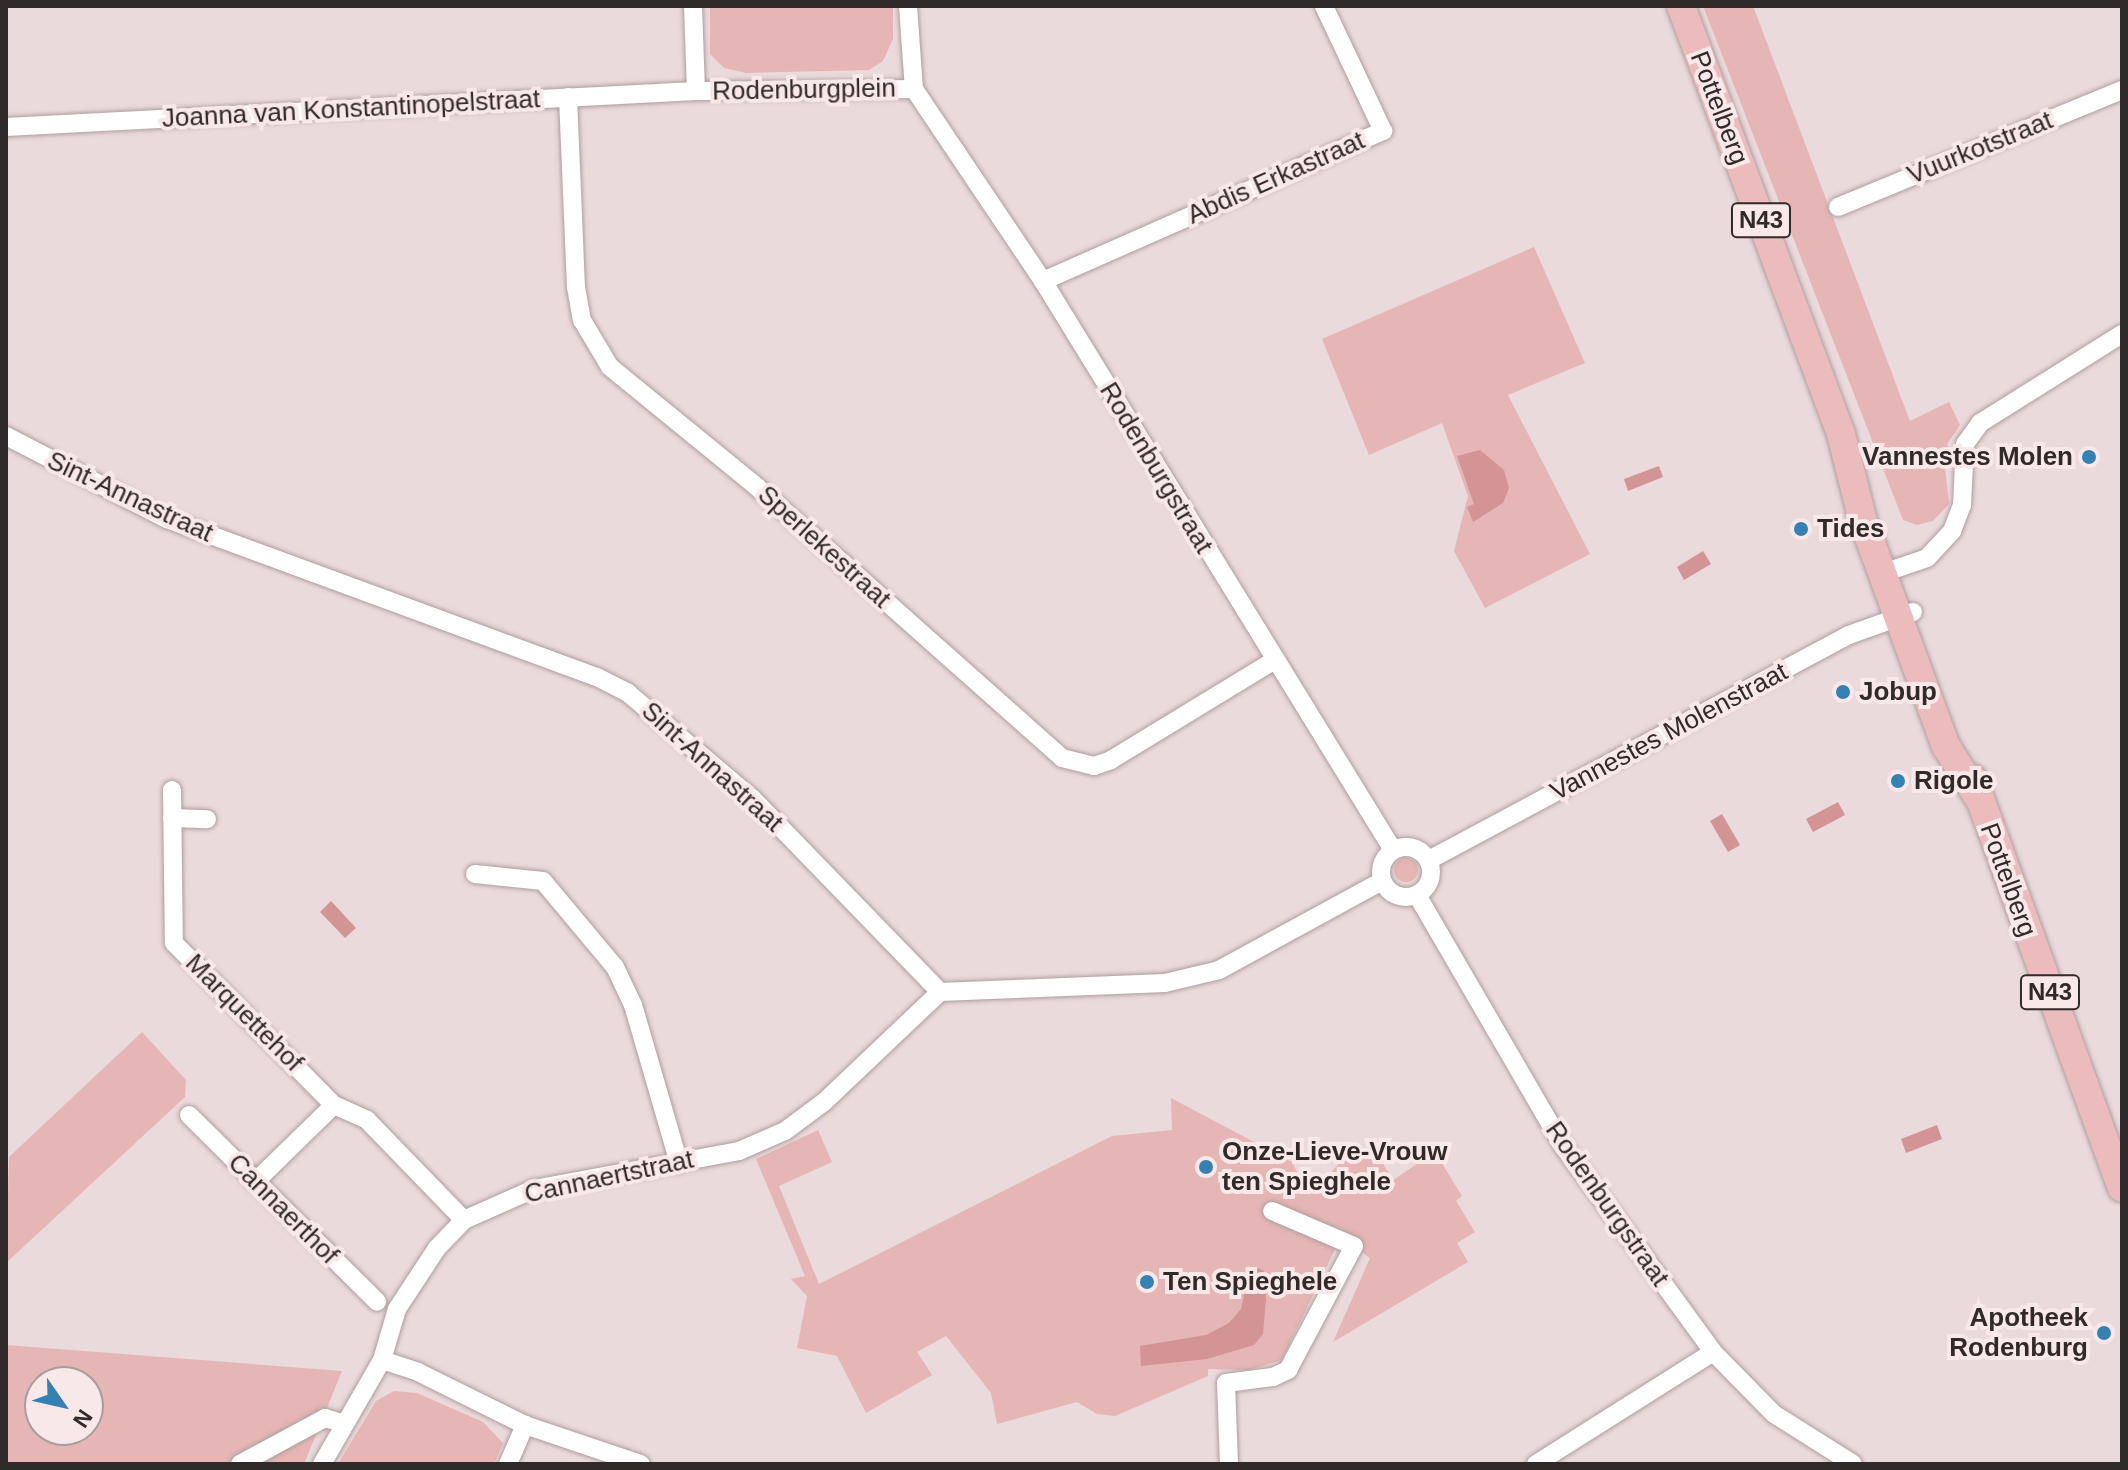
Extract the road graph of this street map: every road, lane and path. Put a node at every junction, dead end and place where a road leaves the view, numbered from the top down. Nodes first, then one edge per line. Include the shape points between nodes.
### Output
1 (693, 6) edge
2 (908, 6) edge
3 (1324, 6) edge
4 (1681, 6) edge
5 (914, 89) junction
6 (2122, 90) edge
7 (696, 91) junction
8 (568, 97) junction
9 (6, 127) edge
10 (1838, 207) dead end
11 (1043, 281) junction
12 (2122, 334) edge
13 (6, 436) edge
14 (1892, 570) junction
15 (1907, 614) junction
16 (1273, 661) junction
17 (172, 790) dead end
18 (172, 818) junction
19 (207, 819) dead end
20 (1393, 850) junction
21 (1429, 860) junction
22 (475, 874) dead end
23 (1382, 881) junction
24 (1417, 895) junction
25 (940, 992) junction
26 (334, 1105) junction
27 (189, 1115) dead end
28 (679, 1163) junction
29 (2120, 1177) edge
30 (255, 1182) junction
31 (1272, 1211) dead end
32 (464, 1220) junction
33 (377, 1302) dead end
34 (1713, 1352) junction
35 (382, 1360) junction
36 (341, 1423) junction
37 (525, 1425) junction
38 (240, 1464) edge
39 (322, 1464) edge
40 (508, 1464) edge
41 (641, 1464) edge
42 (1229, 1464) edge
43 (1536, 1464) edge
44 (1853, 1464) edge

1 - 7 street, Rodenburgplein
2 - 5 street, Rodenburgplein
3 - 11 street, Abdis Erkastraat via 1383,131
4 - 14 main road, Pottelberg / N43 via 1841,434 1878,505
5 - 7 street, Rodenburgplein
5 - 11 street, Rodenburgstraat
6 - 10 street, Vuurkotstraat
7 - 8 street, Joanna van Konstantinopelstraat
8 - 9 street, Joanna van Konstantinopelstraat
8 - 16 street, Sperlekestraat via 576,287 582,320 610,367 757,487 1062,758 1094,766 1111,760
11 - 16 street, Rodenburgstraat
12 - 14 street via 1980,423 1965,444 1959,519 1932,553
13 - 25 street, Sint-Annastraat via 167,519 597,677 628,693 752,798
14 - 15 main road, Pottelberg / N43
15 - 21 street, Vannestes Molenstraat via 1849,635
15 - 29 main road, Pottelberg / N43
16 - 20 street, Rodenburgstraat
17 - 18 street, Marquettehof
18 - 19 street
18 - 26 street, Marquettehof via 174,943
20 - 21 street via 1418,849
20 - 23 street via 1381,866
21 - 24 street via 1428,884
22 - 28 street via 543,881 615,967 633,1005
23 - 24 street via 1396,896
23 - 25 street via 1219,970 1165,983
24 - 34 street, Rodenburgstraat via 1563,1146
25 - 28 street, Cannaertstraat via 824,1102 785,1131 739,1151
26 - 30 street
26 - 32 street, Marquettehof via 367,1120
27 - 30 street, Cannaerthof
28 - 32 street, Cannaertstraat via 534,1189
30 - 33 street, Cannaerthof
31 - 42 street via 1354,1246 1288,1370 1226,1383
32 - 35 street, Cannaertstraat via 437,1248 397,1309
34 - 43 street
34 - 44 street, Rodenburgstraat via 1774,1414
35 - 36 street, Cannaertstraat
35 - 37 street
36 - 38 street via 325,1418
36 - 39 street, Cannaertstraat
37 - 40 street
37 - 41 street

